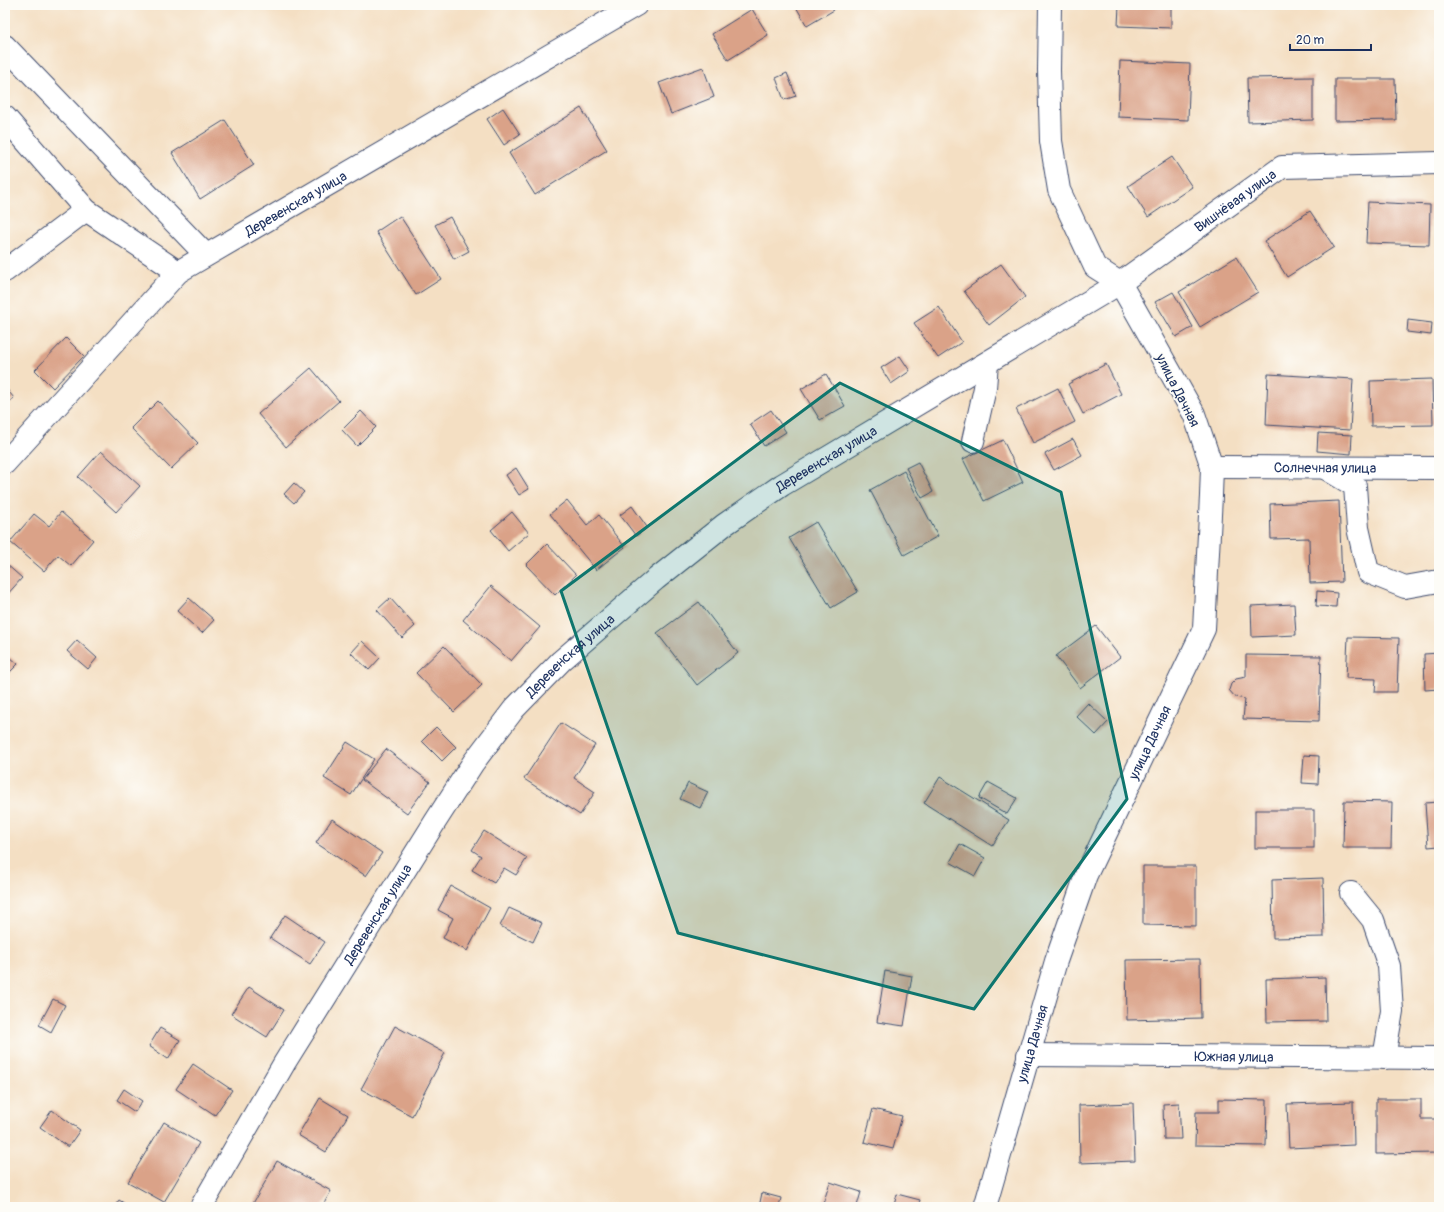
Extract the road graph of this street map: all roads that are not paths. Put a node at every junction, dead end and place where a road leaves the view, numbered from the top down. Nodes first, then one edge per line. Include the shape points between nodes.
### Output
1 (636, 5) edge
2 (1050, 5) edge
3 (5, 46) edge
4 (5, 117) edge
5 (1439, 164) edge
6 (86, 210) junction
7 (206, 255) junction
8 (5, 271) edge
9 (178, 272) junction
10 (1120, 283) junction
11 (987, 363) junction
12 (973, 441) dead end
13 (5, 463) edge
14 (1212, 467) junction
15 (1325, 468) junction
16 (1439, 468) edge
17 (1439, 581) edge
18 (1351, 893) dead end
19 (1028, 1055) junction
20 (1384, 1058) junction
21 (1439, 1058) edge
22 (201, 1207) edge
23 (985, 1207) edge

1 - 7 street, Деревенская улица
2 - 10 street via 1052,141 1059,190 1095,267
3 - 7 street
4 - 6 street
5 - 10 street, Вишнёвая улица via 1282,167
6 - 8 street
6 - 9 street
7 - 9 street, Деревенская улица
9 - 13 street, Деревенская улица
10 - 11 street, Деревенская улица
10 - 14 street, улица Дачная via 1194,414
11 - 12 street via 985,388
11 - 22 street, Деревенская улица via 782,485 724,525 656,579 561,661 514,709 426,835 285,1062
14 - 15 street, Солнечная улица
14 - 19 street, улица Дачная via 1204,629 1086,875 1056,961
15 - 16 street, Солнечная улица
15 - 17 street via 1355,486 1358,528 1368,572 1405,587
18 - 20 street via 1374,920 1389,966 1392,1012
19 - 20 street, Южная улица
19 - 23 street, улица Дачная
20 - 21 street, Южная улица

